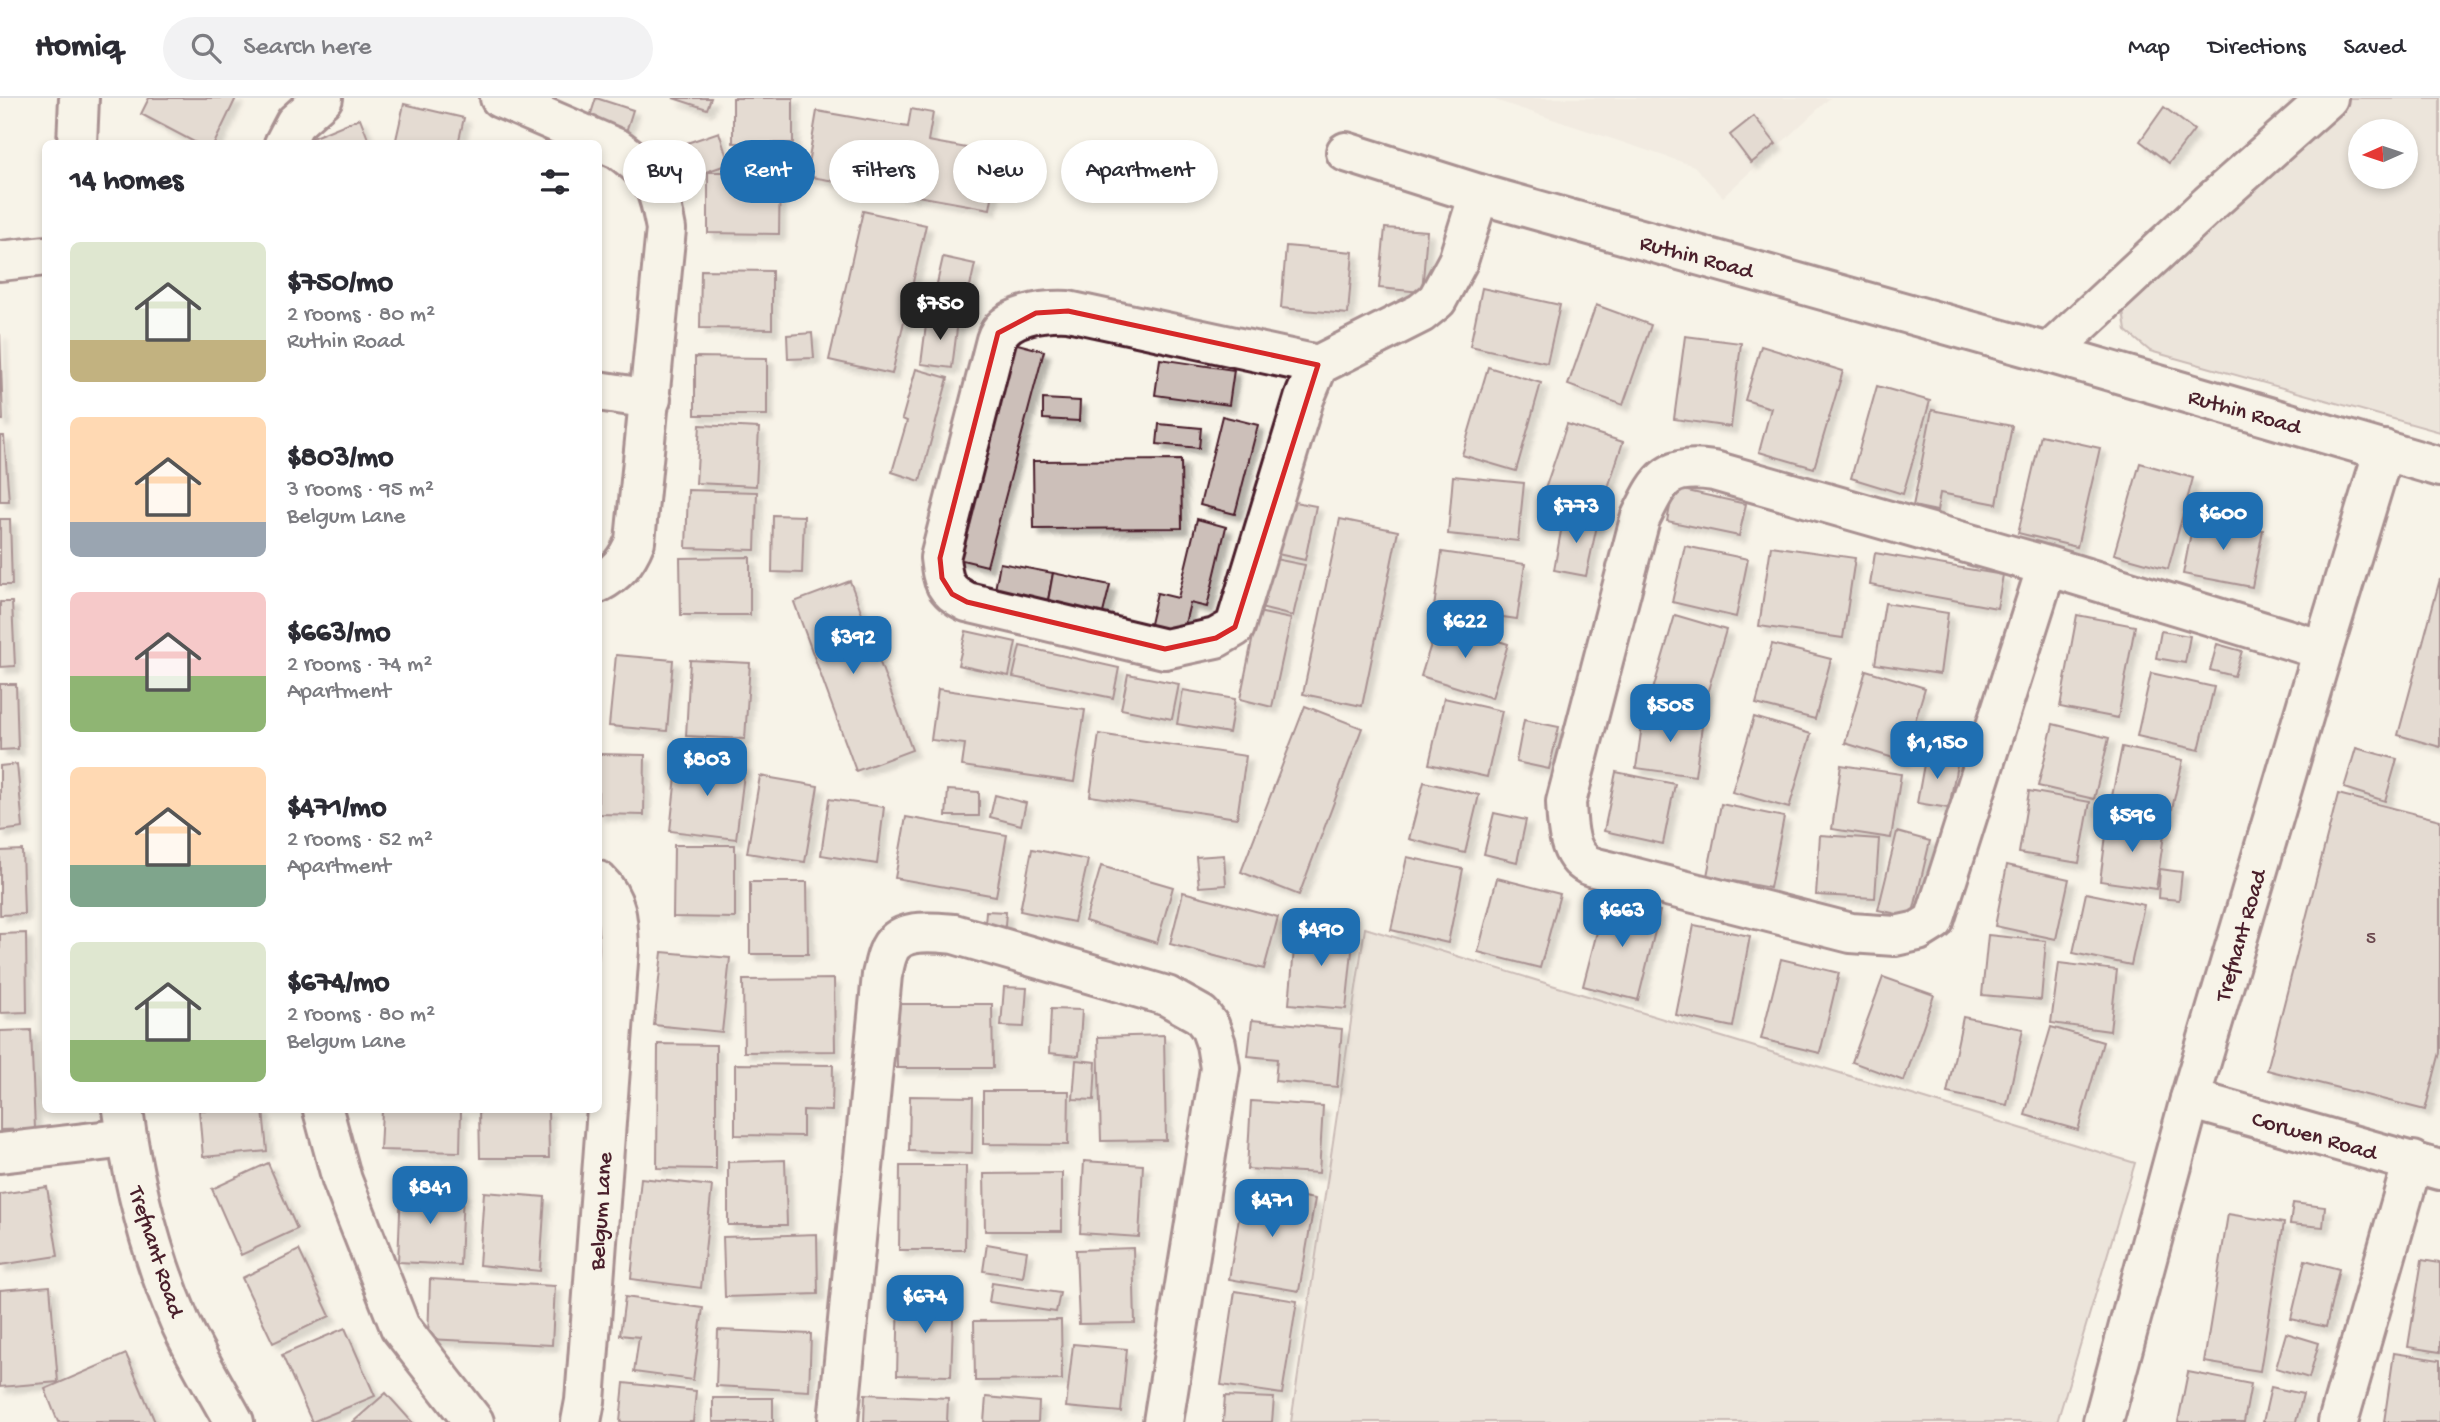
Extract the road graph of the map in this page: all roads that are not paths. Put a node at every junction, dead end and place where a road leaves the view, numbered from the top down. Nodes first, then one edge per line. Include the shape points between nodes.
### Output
1 (79, 98) edge
2 (323, 98) edge
3 (500, 98) edge
4 (2328, 98) edge
5 (77, 140) edge
6 (286, 140) edge
7 (597, 140) edge
8 (602, 142) edge
9 (1346, 152) dead end
10 (1479, 194) junction
11 (42, 256) edge
12 (0, 261) edge
13 (2049, 353) junction
14 (1318, 365) junction
15 (602, 392) edge
16 (651, 399) junction
17 (2385, 450) junction
18 (2440, 467) edge
19 (2047, 566) junction
20 (602, 581) edge
21 (2323, 650) junction
22 (602, 884) edge
23 (2190, 1099) junction
24 (324, 1113) edge
25 (125, 1124) edge
26 (0, 1153) edge
27 (2426, 1166) edge
28 (234, 1422) edge
29 (474, 1422) edge
30 (581, 1422) edge
31 (838, 1422) edge
32 (1163, 1422) edge
33 (2103, 1422) edge
34 (2337, 1422) edge

1 - 5 street
2 - 6 street via 295,123
3 - 7 street
4 - 13 street
8 - 16 street via 648,173 658,191 666,229
9 - 10 street, Ruthin Road
10 - 13 street, Ruthin Road
10 - 14 street via 1458,261 1437,300 1421,313
11 - 12 street
13 - 17 street, Ruthin Road
14 - 14 street via 1235,627 1216,638 1165,649 967,602 947,588 940,558 996,340 998,333 1018,319 1049,310 1068,311
15 - 16 street
16 - 20 street via 635,541 629,557
17 - 18 street, Ruthin Road
17 - 21 street, Trefnant Road
19 - 19 street via 1714,471 1690,467 1671,472 1655,489 1640,519 1566,802 1567,829 1575,853 1587,864 1616,873 1851,933 1895,936 1918,932 1934,921
19 - 21 street
21 - 23 street, Trefnant Road
22 - 30 street, Belgum Lane via 610,891 617,914 619,948
23 - 27 street, Corwen Road
23 - 33 street, Trefnant Road
24 - 29 street via 342,1180 400,1327
25 - 26 street
25 - 28 street, Trefnant Road via 136,1186 164,1281 200,1363
27 - 34 street
31 - 32 street via 882,975 888,949 904,936 925,932 954,934 1167,996 1201,1016 1210,1027 1220,1068

